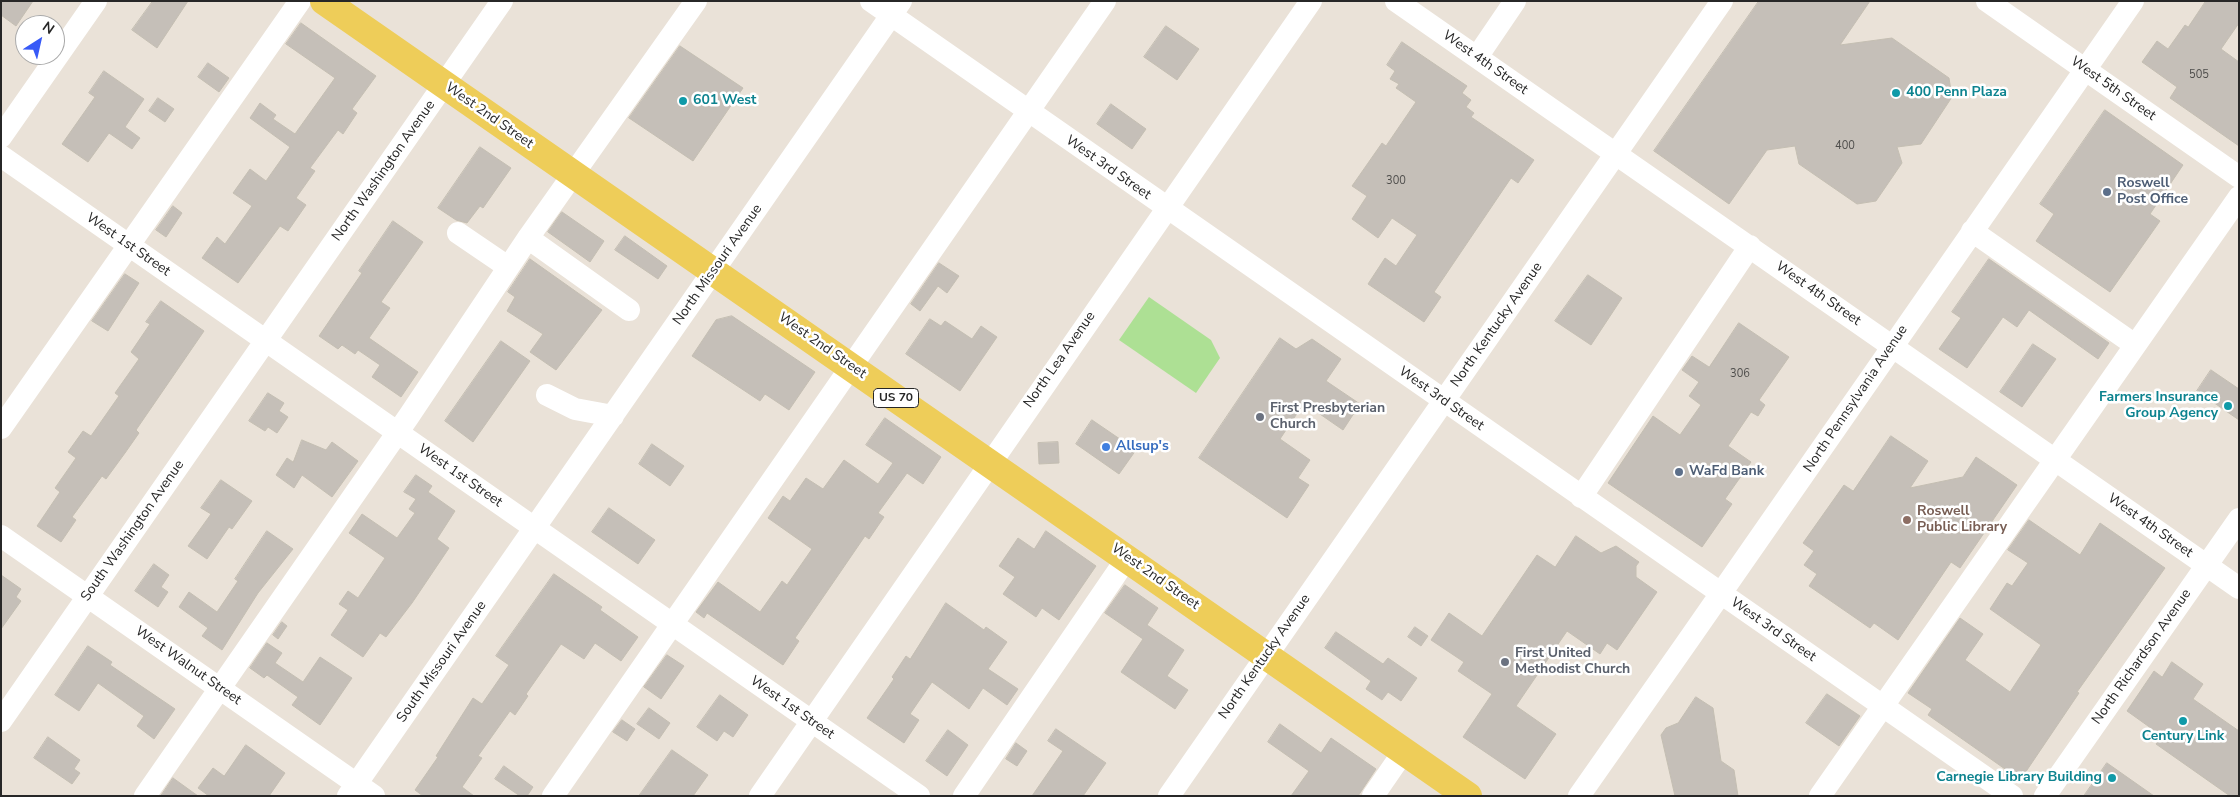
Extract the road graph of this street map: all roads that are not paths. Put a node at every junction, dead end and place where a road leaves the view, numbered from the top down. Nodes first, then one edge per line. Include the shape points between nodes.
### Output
1 (96, 1) edge
2 (300, 1) edge
3 (324, 1) edge
4 (502, 1) edge
5 (696, 1) edge
6 (871, 1) edge
7 (1105, 1) edge
8 (1311, 1) edge
9 (1396, 1) edge
10 (1515, 1) edge
11 (1722, 1) edge
12 (1987, 1) edge
13 (2133, 1) edge
14 (896, 8) edge
15 (1477, 57) junction
16 (2085, 70) junction
17 (444, 85) junction
18 (1028, 112) junction
19 (1, 137) edge
20 (1616, 154) junction
21 (1, 156) edge
22 (572, 174) junction
23 (2239, 176) edge
24 (2239, 197) edge
25 (1166, 208) junction
26 (1972, 231) junction
27 (458, 233) dead end
28 (528, 238) junction
29 (129, 246) junction
30 (1750, 246) junction
31 (508, 267) junction
32 (714, 271) junction
33 (629, 310) dead end
34 (266, 341) junction
35 (2135, 345) junction
36 (1894, 346) junction
37 (852, 367) junction
38 (547, 395) dead end
39 (1443, 401) junction
40 (613, 416) junction
41 (1, 428) edge
42 (398, 433) junction
43 (2056, 460) junction
44 (989, 462) junction
45 (1581, 497) junction
46 (2239, 519) edge
47 (535, 528) junction
48 (1, 536) edge
49 (1127, 558) junction
50 (2206, 565) junction
51 (2239, 588) edge
52 (1721, 594) junction
53 (88, 596) junction
54 (673, 624) junction
55 (1266, 654) junction
56 (220, 688) junction
57 (1882, 706) junction
58 (1, 721) edge
59 (812, 721) junction
60 (1404, 751) junction
61 (360, 792) edge
62 (145, 796) edge
63 (553, 796) edge
64 (760, 796) edge
65 (919, 796) edge
66 (964, 796) edge
67 (1169, 796) edge
68 (1374, 796) edge
69 (1468, 796) edge
70 (1578, 796) edge
71 (1820, 796) edge
72 (2012, 796) edge
73 (2045, 796) edge

1 - 19 street
2 - 29 street
3 - 17 main road, West 2nd Street / US 70
4 - 17 street, North Washington Avenue
5 - 22 street
6 - 14 street, West 3rd Street
7 - 18 street
8 - 25 street, North Lea Avenue
9 - 15 street, West 4th Street
10 - 15 street
11 - 20 street, North Kentucky Avenue
12 - 16 street, West 5th Street
13 - 16 street, North Pennsylvania Avenue
14 - 18 street, West 3rd Street
14 - 32 street, North Missouri Avenue
15 - 20 street, West 4th Street
16 - 23 street, West 5th Street
16 - 26 street, North Pennsylvania Avenue
17 - 22 main road, West 2nd Street / US 70
17 - 34 street, North Washington Avenue
18 - 25 street, West 3rd Street
18 - 37 street
20 - 30 street, West 4th Street
20 - 39 street, North Kentucky Avenue
21 - 29 street, West 1st Street
22 - 28 street
22 - 32 main road, West 2nd Street / US 70
24 - 35 street
25 - 39 street, West 3rd Street
25 - 44 street, North Lea Avenue
26 - 35 street
26 - 36 street, North Pennsylvania Avenue
27 - 31 street
28 - 31 street
28 - 33 street
29 - 34 street, West 1st Street
29 - 41 street
30 - 36 street, West 4th Street
30 - 45 street
31 - 42 street
32 - 37 main road, West 2nd Street / US 70
32 - 40 street, North Missouri Avenue
34 - 42 street, West 1st Street
34 - 53 street, South Washington Avenue
35 - 43 street
36 - 43 street, West 4th Street
36 - 52 street, North Pennsylvania Avenue
37 - 44 main road, West 2nd Street / US 70
37 - 54 street
38 - 40 street via 575,409
39 - 45 street, West 3rd Street
39 - 55 street, North Kentucky Avenue
40 - 47 street, North Missouri Avenue
42 - 47 street, West 1st Street
42 - 56 street
43 - 50 street, West 4th Street
43 - 57 street
44 - 49 main road, West 2nd Street / US 70
44 - 59 street, North Lea Avenue
45 - 52 street, West 3rd Street
46 - 50 street, North Richardson Avenue
47 - 54 street, West 1st Street
47 - 61 street, South Missouri Avenue
48 - 53 street, West Walnut Street
49 - 55 main road, West 2nd Street / US 70
49 - 66 street
50 - 51 street, West 4th Street
50 - 73 street, North Richardson Avenue
52 - 57 street, West 3rd Street
52 - 70 street, North Pennsylvania Avenue
53 - 56 street, West Walnut Street
53 - 58 street, South Washington Avenue
54 - 59 street, West 1st Street
54 - 63 street
55 - 60 main road, West 2nd Street / US 70
55 - 67 street, North Kentucky Avenue
56 - 61 street, West Walnut Street
56 - 62 street
57 - 71 street
57 - 72 street, West 3rd Street
59 - 64 street, North Lea Avenue
59 - 65 street, West 1st Street
60 - 68 street
60 - 69 main road, West 2nd Street / US 70

